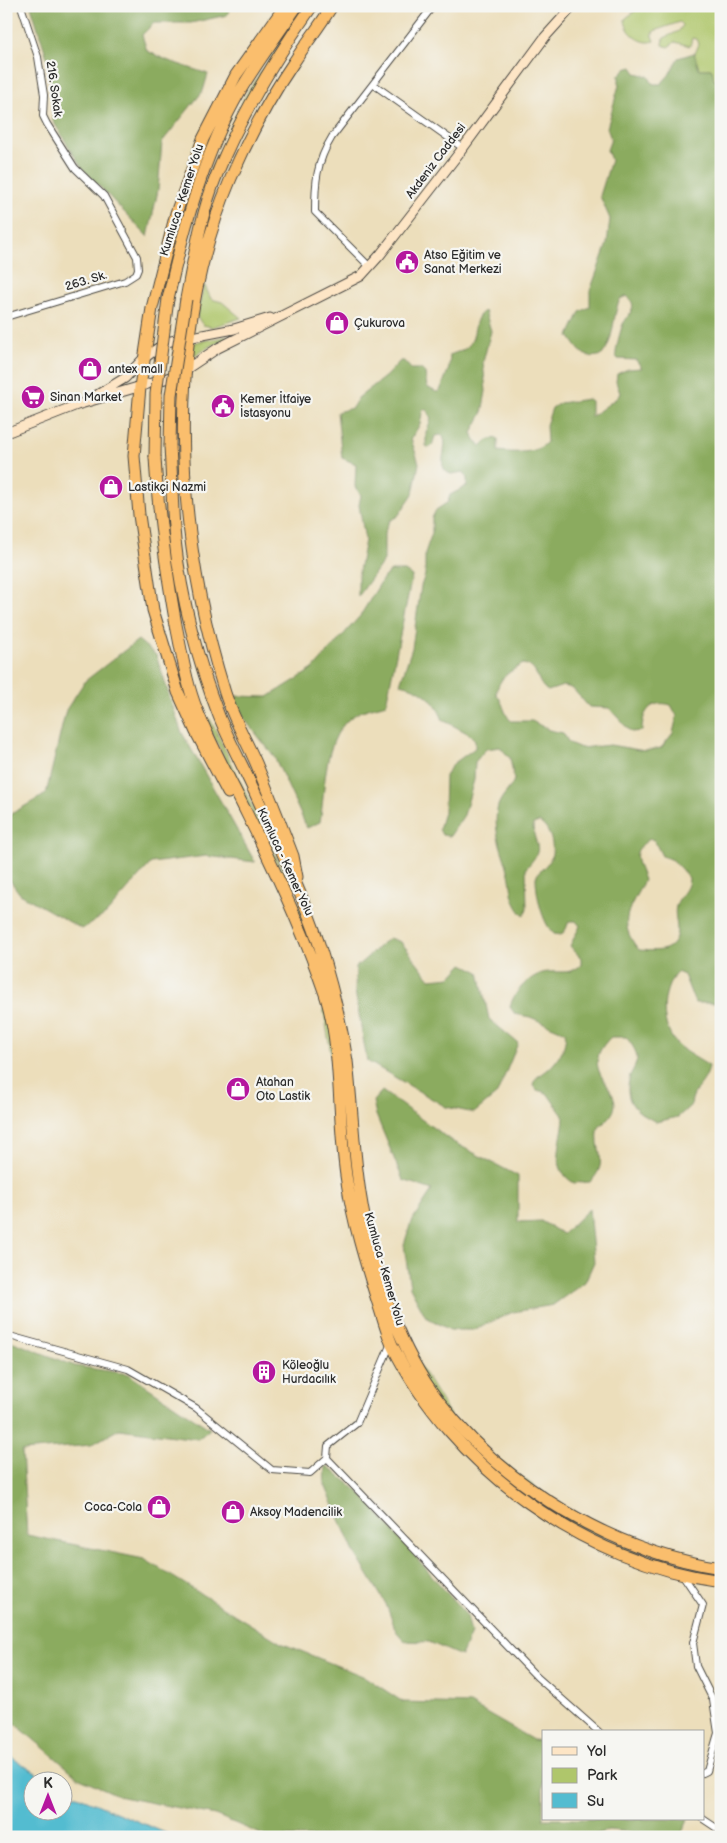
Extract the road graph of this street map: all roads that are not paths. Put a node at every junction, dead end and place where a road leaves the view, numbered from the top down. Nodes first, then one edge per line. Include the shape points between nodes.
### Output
1 (21, 6) edge
2 (285, 6) edge
3 (297, 6) edge
4 (312, 6) edge
5 (332, 6) edge
6 (433, 6) edge
7 (573, 6) edge
8 (373, 84) junction
9 (463, 148) junction
10 (129, 239) joint
11 (370, 268) junction
12 (300, 308) junction
13 (6, 317) edge
14 (188, 337) junction
15 (144, 359) junction
16 (184, 370) junction
17 (140, 387) junction
18 (77, 405) junction
19 (6, 433) edge
20 (270, 862) junction
21 (302, 901) junction
22 (6, 1335) edge
23 (391, 1342) junction
24 (327, 1458) junction
25 (721, 1568) edge
26 (682, 1574) junction
27 (721, 1581) edge
28 (597, 1730) edge
29 (704, 1772) edge
30 (704, 1820) edge
31 (721, 1831) edge

1 - 10 street, 216. Sokak via 38,57 44,95 43,116 69,160 104,196
2 - 15 highway via 236,75 203,139 176,213 152,308
3 - 20 highway, Kumluca - Kemer Yolu, bridge via 240,90 225,120 180,246 168,299 156,394 155,457 162,539 191,693 212,744
4 - 21 highway, Kumluca - Kemer Yolu, bridge via 249,104 216,175 186,299 171,395 170,446 175,542 197,650 220,719
5 - 14 highway, Kumluca - Kemer Yolu via 292,64 231,178 207,248
6 - 8 street
7 - 9 main road, Akdeniz Caddesi via 545,37
8 - 9 street
8 - 11 street via 321,155 315,188 315,212
9 - 11 main road, Akdeniz Caddesi
10 - 13 street, 263. Sk. via 138,262 132,278
11 - 12 main road, Akdeniz Caddesi
12 - 14 main road, Akdeniz Caddesi via 234,329
12 - 16 main road, Akdeniz Caddesi via 218,348
14 - 15 main road, Akdeniz Caddesi via 166,342
14 - 16 highway, Kumluca - Kemer Yolu
15 - 17 highway
15 - 18 main road, Akdeniz Caddesi via 125,378
16 - 17 main road, Akdeniz Caddesi
16 - 21 highway, Kumluca - Kemer Yolu via 182,442 186,482 196,569 213,654 226,695 293,856
17 - 18 main road, Akdeniz Caddesi
17 - 20 highway via 134,456 139,515 154,610 178,692 196,732
18 - 19 main road, Akdeniz Caddesi
20 - 23 highway, Kumluca - Kemer Yolu via 300,927 326,998 336,1061 346,1179 353,1216
21 - 25 highway, Kumluca - Kemer Yolu via 328,971 342,1028 365,1223 402,1338 423,1377 467,1434 502,1466 544,1497 620,1540 658,1555
22 - 24 street via 128,1369 196,1408 272,1470 310,1473
23 - 24 street via 357,1423 328,1446
23 - 26 highway, Kumluca - Kemer Yolu via 416,1386 454,1435 500,1480 538,1509 593,1540 638,1560
24 - 28 street via 536,1677
26 - 27 highway, Kumluca - Kemer Yolu
26 - 29 street via 703,1604 694,1643 696,1666 713,1700 718,1732
30 - 31 street

